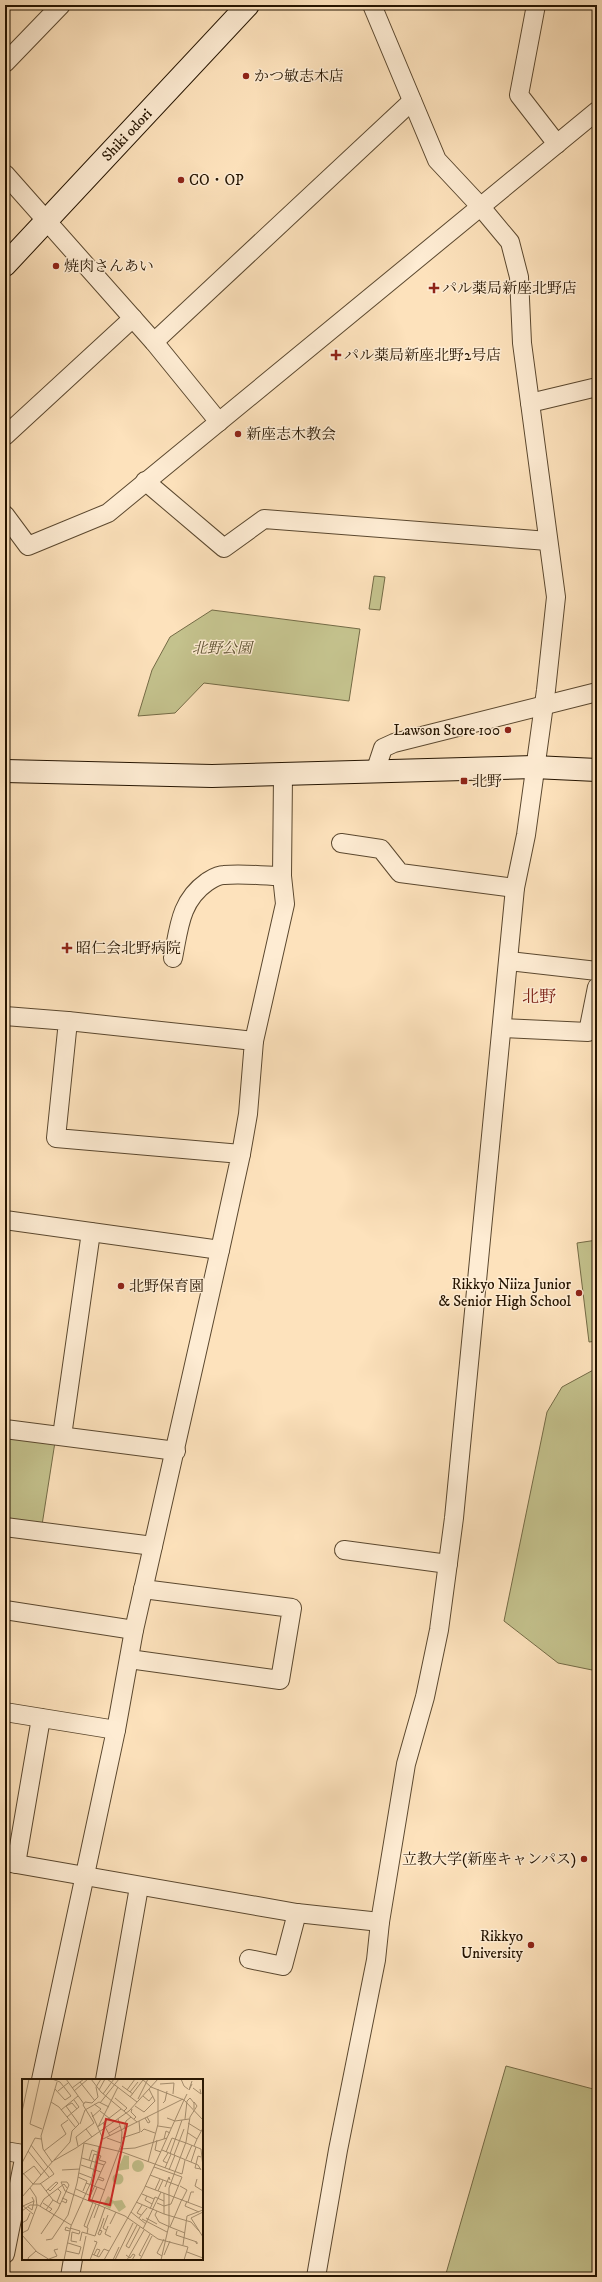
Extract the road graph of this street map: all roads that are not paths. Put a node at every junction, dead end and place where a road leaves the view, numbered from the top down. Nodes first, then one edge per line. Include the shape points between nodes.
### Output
1 (61, 5) edge
2 (372, 5) edge
3 (536, 5) edge
4 (242, 7) edge
5 (5, 63) edge
6 (412, 101) junction
7 (597, 111) edge
8 (557, 144) junction
9 (5, 174) edge
10 (480, 206) junction
11 (47, 220) junction
12 (5, 265) edge
13 (133, 318) junction
14 (154, 342) junction
15 (597, 387) edge
16 (530, 402) junction
17 (219, 422) junction
18 (5, 436) edge
19 (145, 481) junction
20 (5, 515) edge
21 (548, 541) junction
22 (597, 692) edge
23 (544, 705) junction
24 (534, 767) junction
25 (597, 770) edge
26 (5, 771) edge
27 (375, 772) junction
28 (283, 775) junction
29 (341, 844) dead end
30 (282, 876) junction
31 (515, 888) junction
32 (173, 958) dead end
33 (509, 961) junction
34 (597, 971) edge
35 (597, 987) edge
36 (5, 1016) edge
37 (68, 1021) junction
38 (502, 1028) junction
39 (254, 1042) junction
40 (241, 1154) junction
41 (5, 1220) edge
42 (91, 1232) junction
43 (220, 1250) junction
44 (5, 1429) edge
45 (62, 1436) junction
46 (176, 1452) junction
47 (5, 1527) edge
48 (153, 1546) junction
49 (344, 1550) dead end
50 (448, 1564) junction
51 (143, 1589) junction
52 (5, 1610) edge
53 (134, 1630) junction
54 (129, 1659) junction
55 (5, 1712) edge
56 (41, 1718) junction
57 (116, 1730) junction
58 (10, 1863) edge
59 (84, 1877) junction
60 (140, 1887) junction
61 (297, 1913) junction
62 (380, 1922) junction
63 (249, 1958) dead end
64 (41, 2079) edge
65 (105, 2079) edge
66 (5, 2151) edge
67 (22, 2154) edge
68 (22, 2169) edge
69 (5, 2254) edge
70 (73, 2260) edge
71 (70, 2277) edge
72 (316, 2277) edge

1 - 5 street
2 - 6 street
3 - 8 street via 519,95
4 - 11 street, Shiki odori
6 - 10 street via 437,160
6 - 14 street
7 - 8 street
8 - 10 street
9 - 11 street
10 - 16 street via 510,242 519,277 522,343
10 - 17 street
11 - 12 street, Shiki odori
11 - 13 street
13 - 14 street
13 - 18 street
14 - 17 street
15 - 16 street
16 - 21 street
17 - 19 street
19 - 20 street via 108,513 28,546
19 - 21 street via 224,548 264,519
21 - 23 street via 556,597
22 - 23 street
23 - 24 street
23 - 27 street via 394,743 384,748
24 - 25 street
24 - 27 street
24 - 31 street via 526,834
26 - 28 street via 154,776
27 - 28 street
28 - 30 street
29 - 31 street via 381,850 400,873
30 - 32 street via 222,875 197,889 187,901
30 - 39 street via 285,904
31 - 33 street
33 - 34 street
33 - 38 street
35 - 38 street via 588,1032
36 - 37 street
37 - 39 street
37 - 40 street via 56,1138
38 - 50 street
39 - 40 street via 248,1114
40 - 43 street
41 - 42 street
42 - 43 street
42 - 45 street
43 - 46 street
44 - 45 street
45 - 46 street
46 - 48 street
47 - 48 street
48 - 51 street
49 - 50 street
50 - 62 street via 440,1630 406,1764
51 - 53 street
51 - 54 street via 292,1608 280,1680
52 - 53 street
53 - 54 street
54 - 57 street
55 - 56 street
56 - 57 street
56 - 58 street
57 - 59 street
58 - 59 street
59 - 60 street
59 - 64 street
60 - 61 street
60 - 65 street
61 - 62 street
61 - 63 street via 283,1966
62 - 72 street via 376,1960 338,2150
66 - 67 street
68 - 69 street
70 - 71 street

